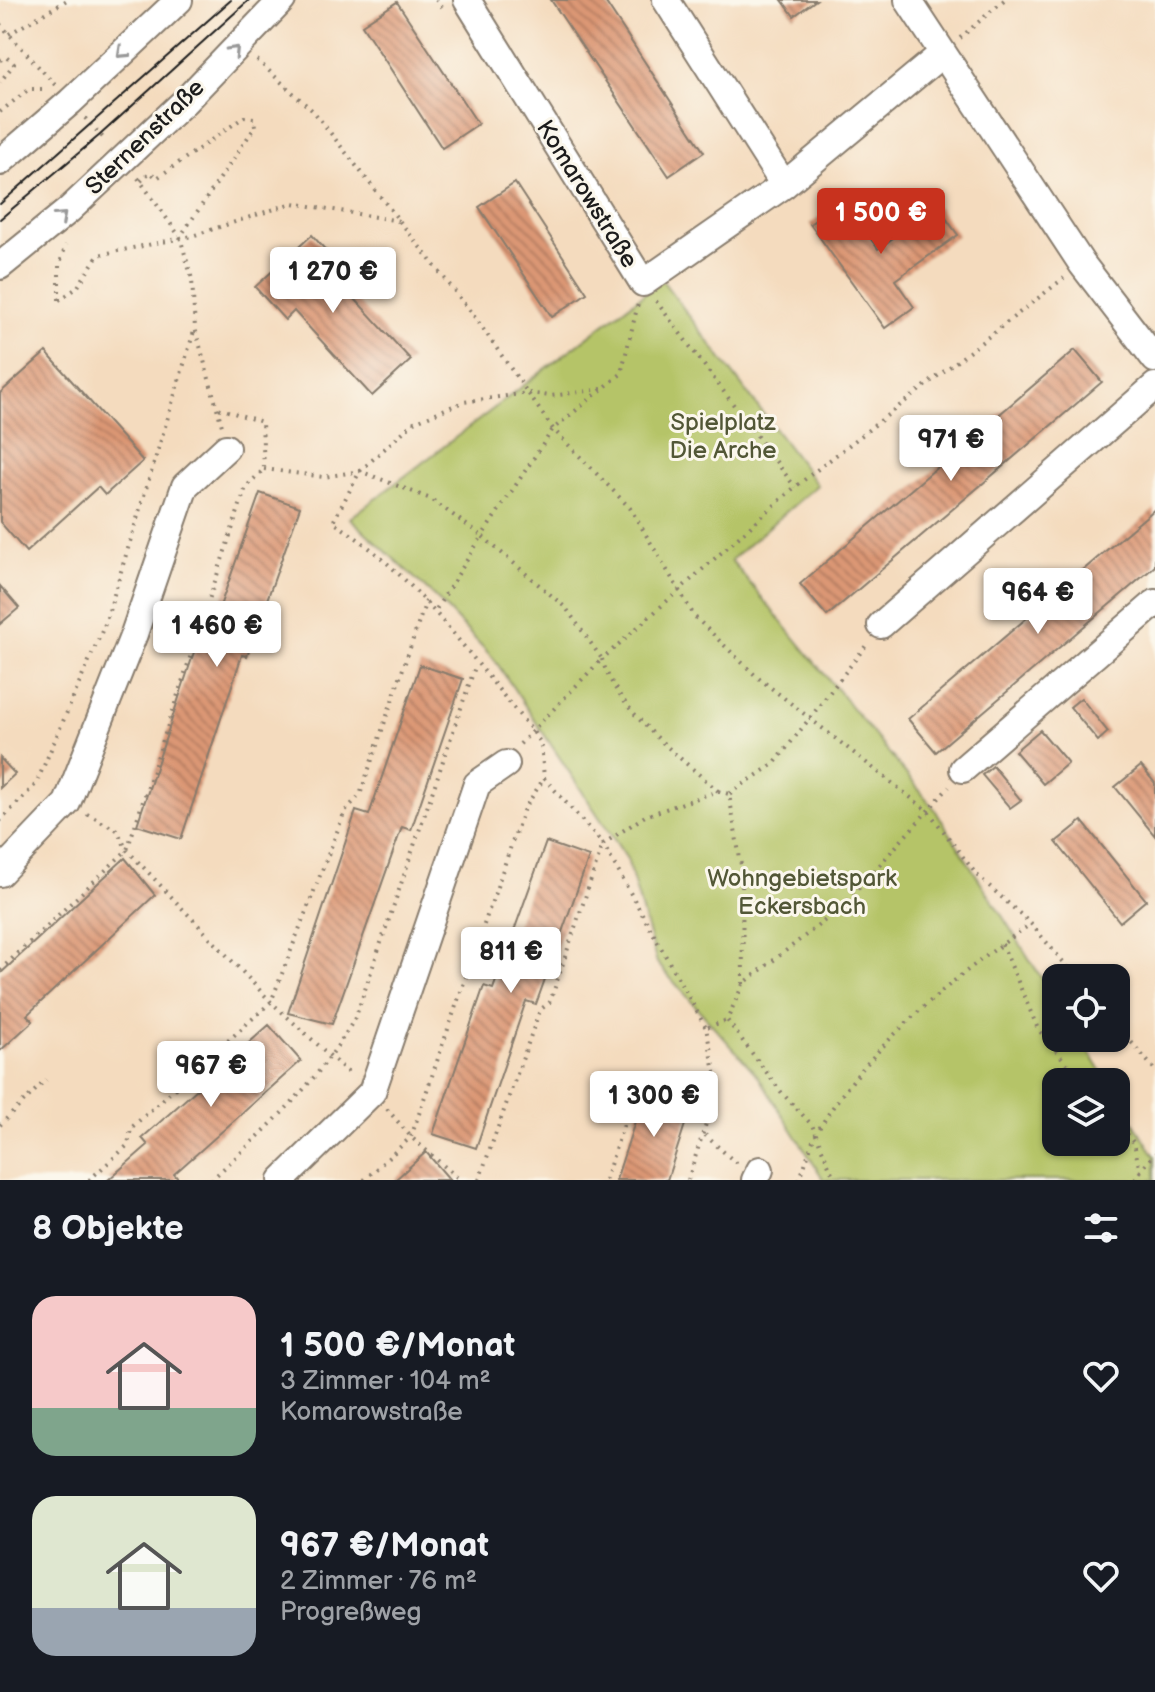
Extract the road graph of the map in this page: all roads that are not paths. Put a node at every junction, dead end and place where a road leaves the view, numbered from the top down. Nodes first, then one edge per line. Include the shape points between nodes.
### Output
1 (179, 0) edge
2 (282, 0) edge
3 (467, 0) edge
4 (666, 0) edge
5 (908, 0) edge
6 (943, 53) junction
7 (0, 162) edge
8 (784, 185) junction
9 (0, 266) edge
10 (1155, 359) edge
11 (1155, 386) edge
12 (226, 448) road end
13 (1155, 603) edge
14 (881, 625) road end
15 (506, 764) road end
16 (963, 769) road end
17 (0, 873) edge
18 (282, 1180) edge

1 -> 7 street via 62,94
9 -> 2 street, Sternenstraße via 69,210
3 - 8 street, Komarowstraße via 643,283
4 - 8 street
5 - 6 street
6 - 8 street, Komarowstraße
6 - 10 street via 1082,264
11 - 14 street
12 - 17 street via 185,486 67,803
13 - 16 street
15 - 18 street via 477,784 372,1092

